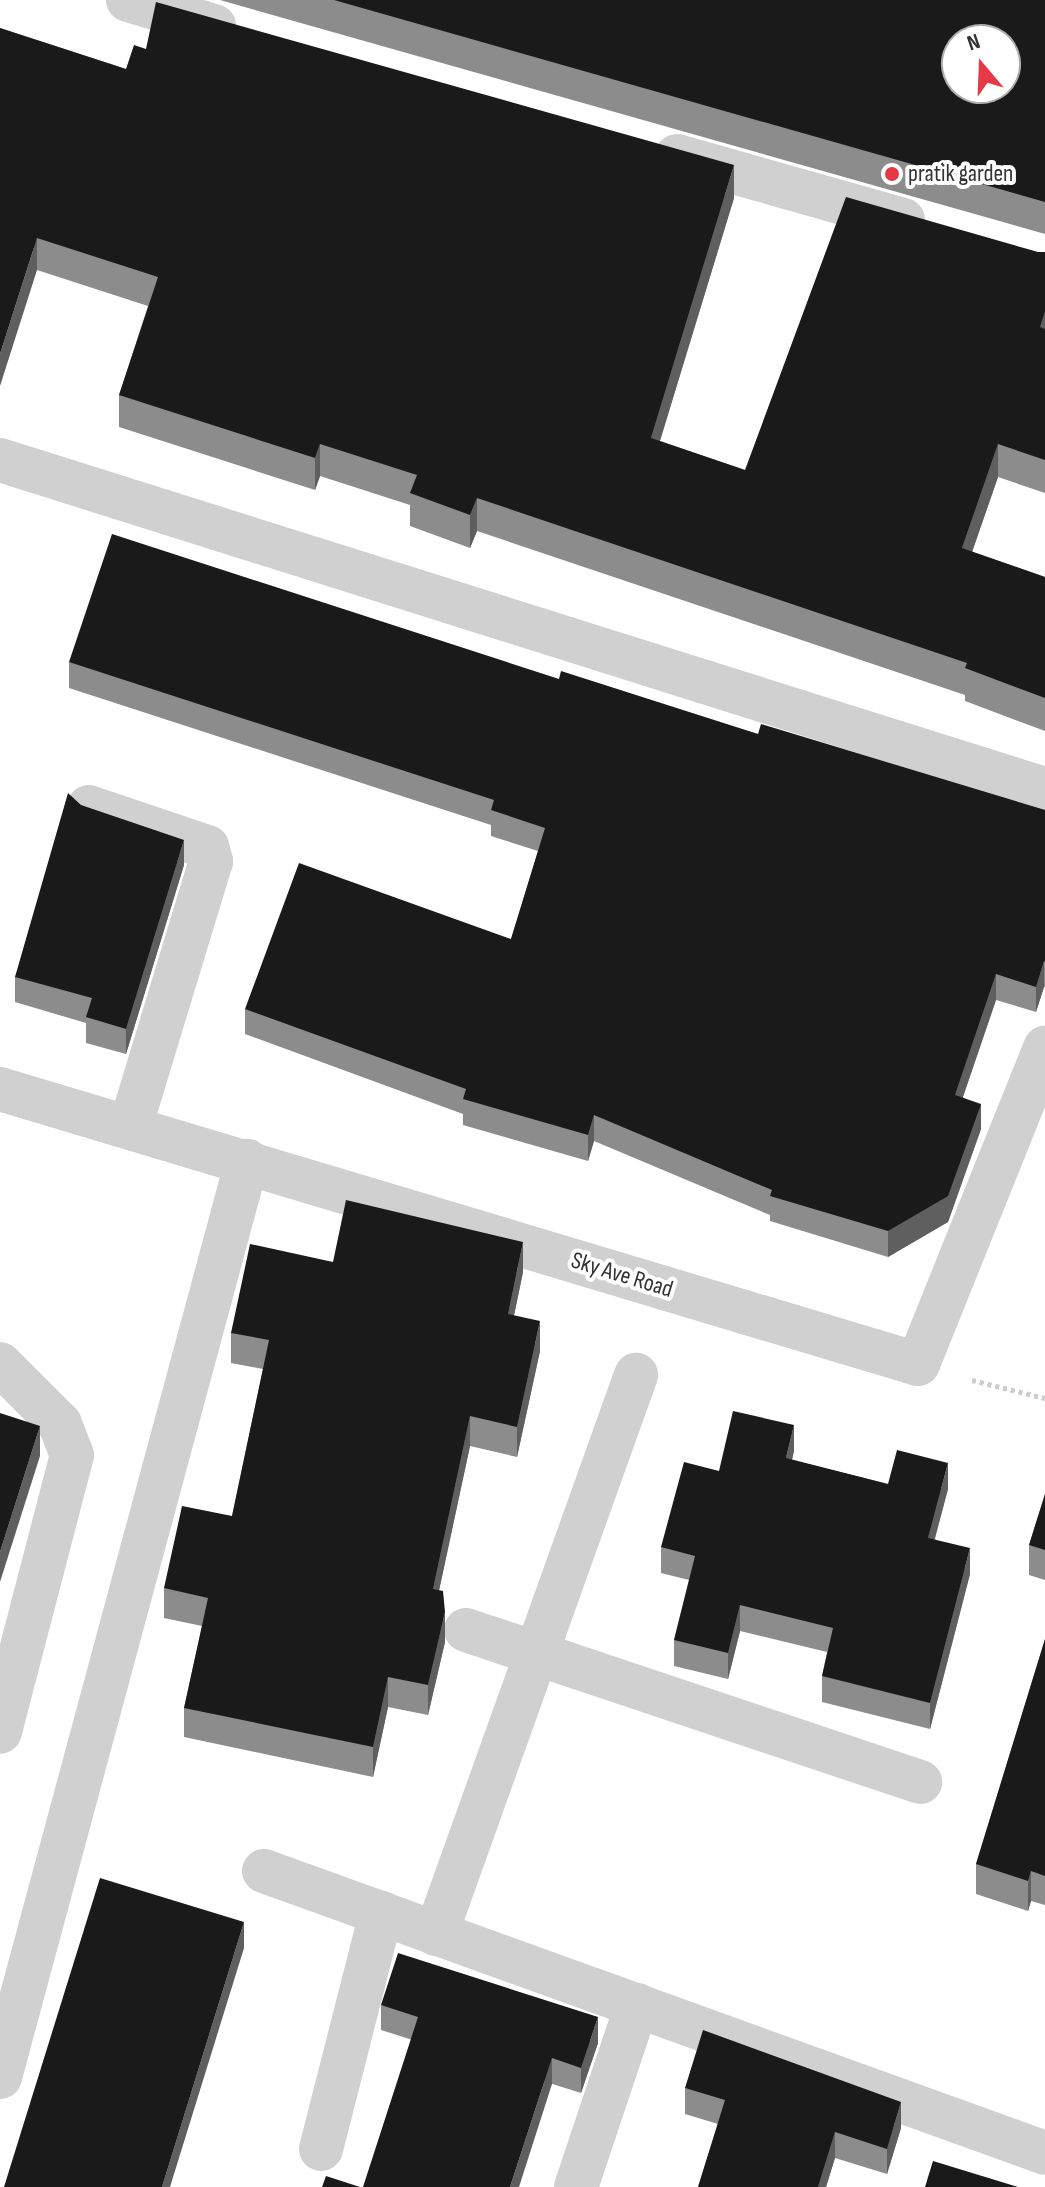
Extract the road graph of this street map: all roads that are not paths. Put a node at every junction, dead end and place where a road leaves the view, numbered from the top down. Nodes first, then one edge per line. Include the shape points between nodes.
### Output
1 (151, 4) edge
2 (253, 37) edge
3 (634, 144) edge
4 (938, 230) edge
5 (0, 460) edge
6 (1045, 789) edge
7 (89, 807) edge
8 (1045, 1048) edge
9 (0, 1089) edge
10 (130, 1127) junction
11 (247, 1161) junction
12 (0, 1364) edge
13 (636, 1375) dead end
14 (466, 1630) dead end
15 (538, 1651) junction
16 (0, 1732) edge
17 (920, 1782) dead end
18 (264, 1871) dead end
19 (381, 1913) junction
20 (436, 1934) junction
21 (637, 2005) junction
22 (0, 2077) edge
23 (321, 2149) dead end
24 (1045, 2153) edge
25 (576, 2187) edge

1 - 2 street
3 - 4 street
5 - 6 street
7 - 10 street via 207,847 211,861
8 - 11 street, Sky Ave Road via 918,1364
9 - 10 street, Sky Ave Road
10 - 11 street, Sky Ave Road
11 - 22 street
12 - 16 street via 60,1424 72,1455
13 - 15 street
14 - 15 street
15 - 17 street
15 - 20 street
18 - 19 street
19 - 20 street
19 - 23 street
20 - 21 street
21 - 24 street
21 - 25 street

